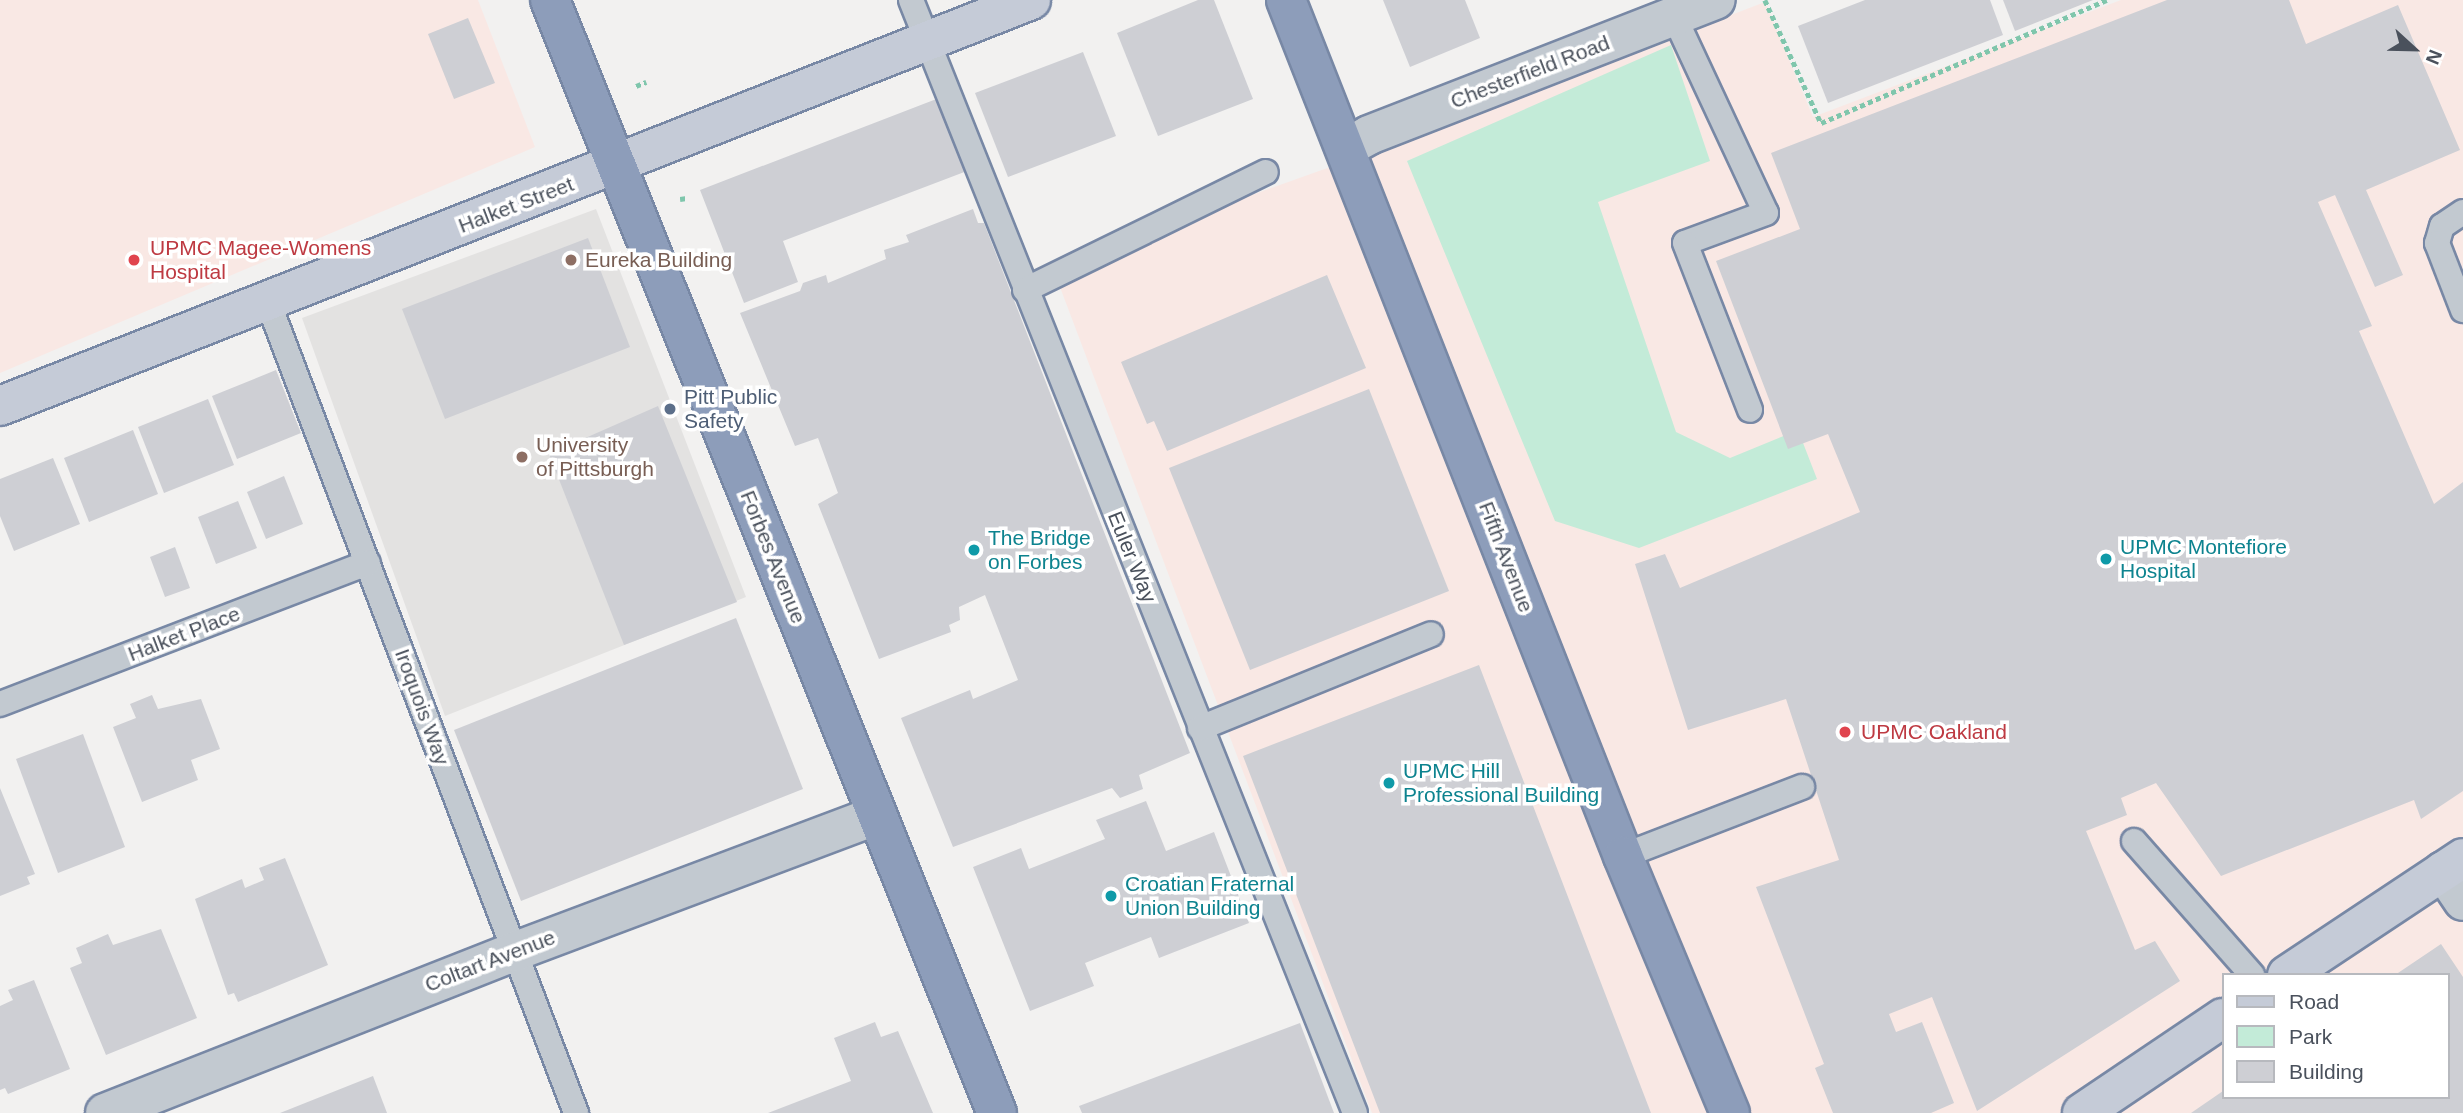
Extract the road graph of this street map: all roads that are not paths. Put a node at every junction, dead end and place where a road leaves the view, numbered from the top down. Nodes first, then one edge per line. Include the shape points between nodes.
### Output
1 (550, 0) edge
2 (911, 0) edge
3 (1031, 0) edge
4 (1286, 0) edge
5 (1716, 0) edge
6 (1674, 16) junction
7 (927, 45) junction
8 (1346, 148) junction
9 (616, 166) junction
10 (1266, 172) dead end
11 (2463, 212) edge
12 (1025, 290) junction
13 (268, 302) junction
14 (2463, 310) edge
15 (0, 406) edge
16 (1750, 410) dead end
17 (368, 563) junction
18 (1431, 634) dead end
19 (0, 704) edge
20 (1200, 728) junction
21 (1802, 787) dead end
22 (877, 815) junction
23 (2134, 841) dead end
24 (1623, 856) junction
25 (2456, 877) edge
26 (513, 952) junction
27 (2250, 973) edge
28 (2290, 973) edge
29 (2222, 1019) edge
30 (105, 1113) edge
31 (576, 1113) edge
32 (998, 1113) edge
33 (1354, 1113) edge
34 (1730, 1113) edge
35 (2082, 1113) edge

1 - 9 highway, Forbes Avenue
2 - 7 lane, Euler Way
3 - 7 street, Halket Street
4 - 8 highway, Fifth Avenue
5 - 6 street, Chesterfield Road
6 - 8 street, Chesterfield Road
6 - 16 lane via 1766,213 1685,243
7 - 9 street, Halket Street
7 - 12 lane, Euler Way
8 - 24 highway, Fifth Avenue
9 - 13 street, Halket Street
9 - 22 highway, Forbes Avenue
10 - 12 lane
11 - 14 lane via 2442,226 2437,243
12 - 20 lane, Euler Way
13 - 15 street, Halket Street
13 - 17 lane, Iroquois Way
17 - 19 lane, Halket Place
17 - 26 lane, Iroquois Way
18 - 20 lane
20 - 33 lane, Euler Way
21 - 24 lane
22 - 26 street, Coltart Avenue
22 - 32 highway, Forbes Avenue
23 - 27 lane
24 - 34 highway, Fifth Avenue
25 - 28 street
26 - 30 street, Coltart Avenue
26 - 31 lane, Iroquois Way
29 - 35 street

